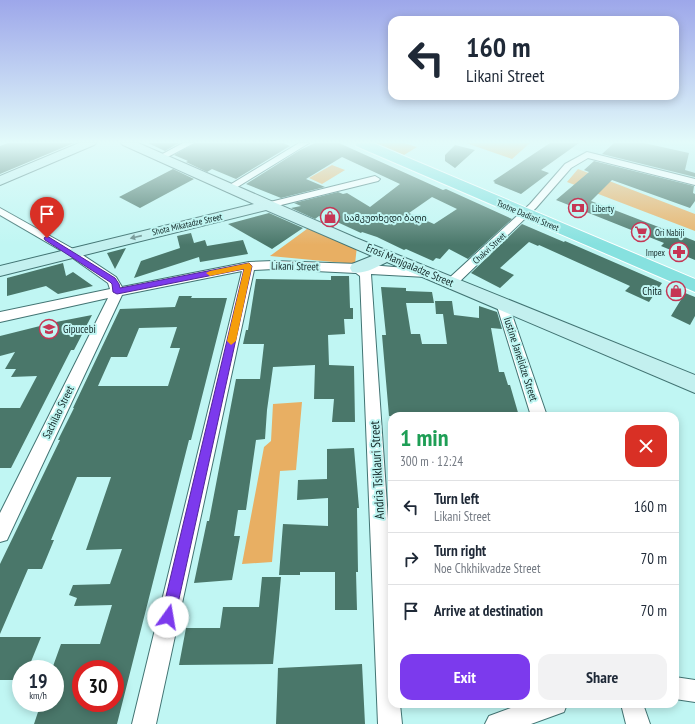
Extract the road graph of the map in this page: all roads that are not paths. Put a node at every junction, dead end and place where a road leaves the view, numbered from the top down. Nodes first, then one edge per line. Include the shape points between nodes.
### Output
1 (10, 177) edge
2 (201, 177) edge
3 (248, 177) edge
4 (439, 177) edge
5 (558, 177) edge
6 (674, 177) edge
7 (375, 179) dead end
8 (0, 181) edge
9 (695, 182) edge
10 (228, 189) junction
11 (269, 205) junction
12 (0, 211) edge
13 (525, 214) junction
14 (363, 246) junction
15 (71, 252) junction
16 (388, 262) junction
17 (249, 266) junction
18 (358, 268) junction
19 (0, 271) edge
20 (452, 283) junction
21 (695, 286) edge
22 (117, 292) junction
23 (502, 303) junction
24 (0, 317) edge
25 (695, 384) edge
26 (538, 412) edge
27 (0, 533) edge
28 (388, 687) edge
29 (679, 689) edge
30 (695, 691) edge
31 (389, 708) edge
32 (544, 708) edge
33 (633, 708) edge
34 (144, 724) edge
35 (390, 724) edge
36 (497, 724) edge
37 (638, 724) edge

1 - 8 street
2 - 10 street, Erosi Manjgaladze Street
3 - 10 street
4 - 13 main road, Tsotne Dadiani Street
5 - 13 street, Chakvi Street
6 - 9 street, Chakvi Street
7 - 11 street, Shota Mikatadze Street
10 - 11 street, Erosi Manjgaladze Street
11 - 14 street, Erosi Manjgaladze Street
11 -> 15 street, Shota Mikatadze Street
12 - 15 street
13 - 20 street, Chakvi Street
13 - 21 main road, Tsotne Dadiani Street
14 - 16 street, Erosi Manjgaladze Street
14 - 18 street
15 - 19 street, Shota Mikatadze Street
15 - 22 street via 112,280 116,284
16 - 18 street
16 - 20 street, Erosi Manjgaladze Street
17 - 18 street, Likani Street
17 - 22 street, Likani Street
17 - 34 street
18 - 28 street, Andria Tsiklauri Street via 366,275
20 - 23 street, Erosi Manjgaladze Street
22 - 24 street, Likani Street
22 - 27 street, Sachilao Street
23 - 25 street, Erosi Manjgaladze Street
23 - 26 street, Iustine Janelidze Street
29 - 30 street
31 - 35 street, Andria Tsiklauri Street
32 - 36 street
33 - 37 street

